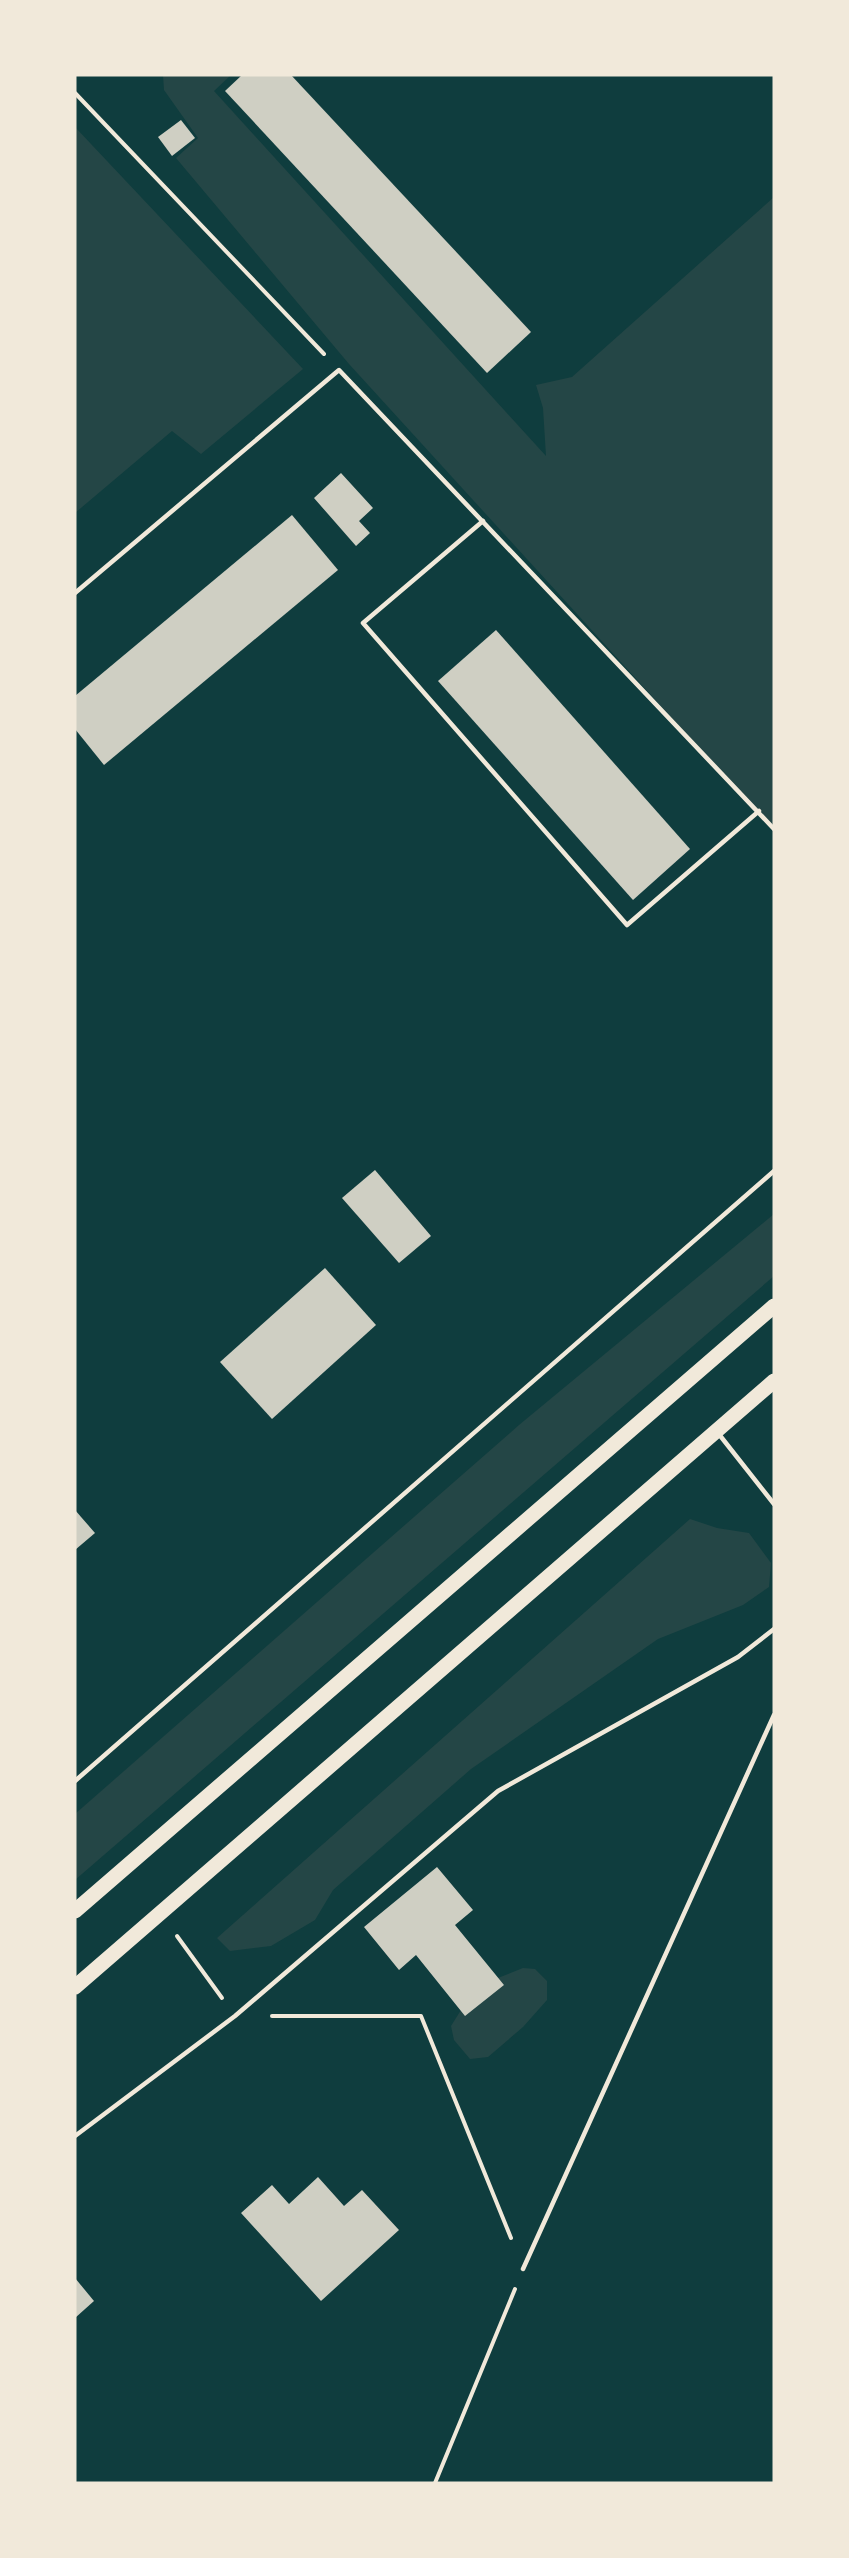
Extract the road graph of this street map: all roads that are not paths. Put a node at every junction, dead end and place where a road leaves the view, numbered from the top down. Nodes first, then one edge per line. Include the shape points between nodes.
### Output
1 (483, 521) junction
2 (75, 593) edge
3 (759, 811) junction
4 (774, 829) edge
5 (774, 1171) edge
6 (774, 1306) edge
7 (774, 1381) edge
8 (716, 1431) junction
9 (774, 1504) edge
10 (774, 1629) edge
11 (774, 1715) edge
12 (75, 1781) edge
13 (75, 1911) edge
14 (75, 1987) edge
15 (75, 2136) edge
16 (523, 2269) road end

1 - 2 lane via 339,370
1 - 3 lane
1 - 3 lane via 363,622 627,925
3 - 4 lane
5 - 12 lane
6 - 13 main road
7 - 8 main road
8 - 9 lane
8 - 14 main road
10 - 15 lane via 738,1657 498,1791 235,2016
11 - 16 lane

